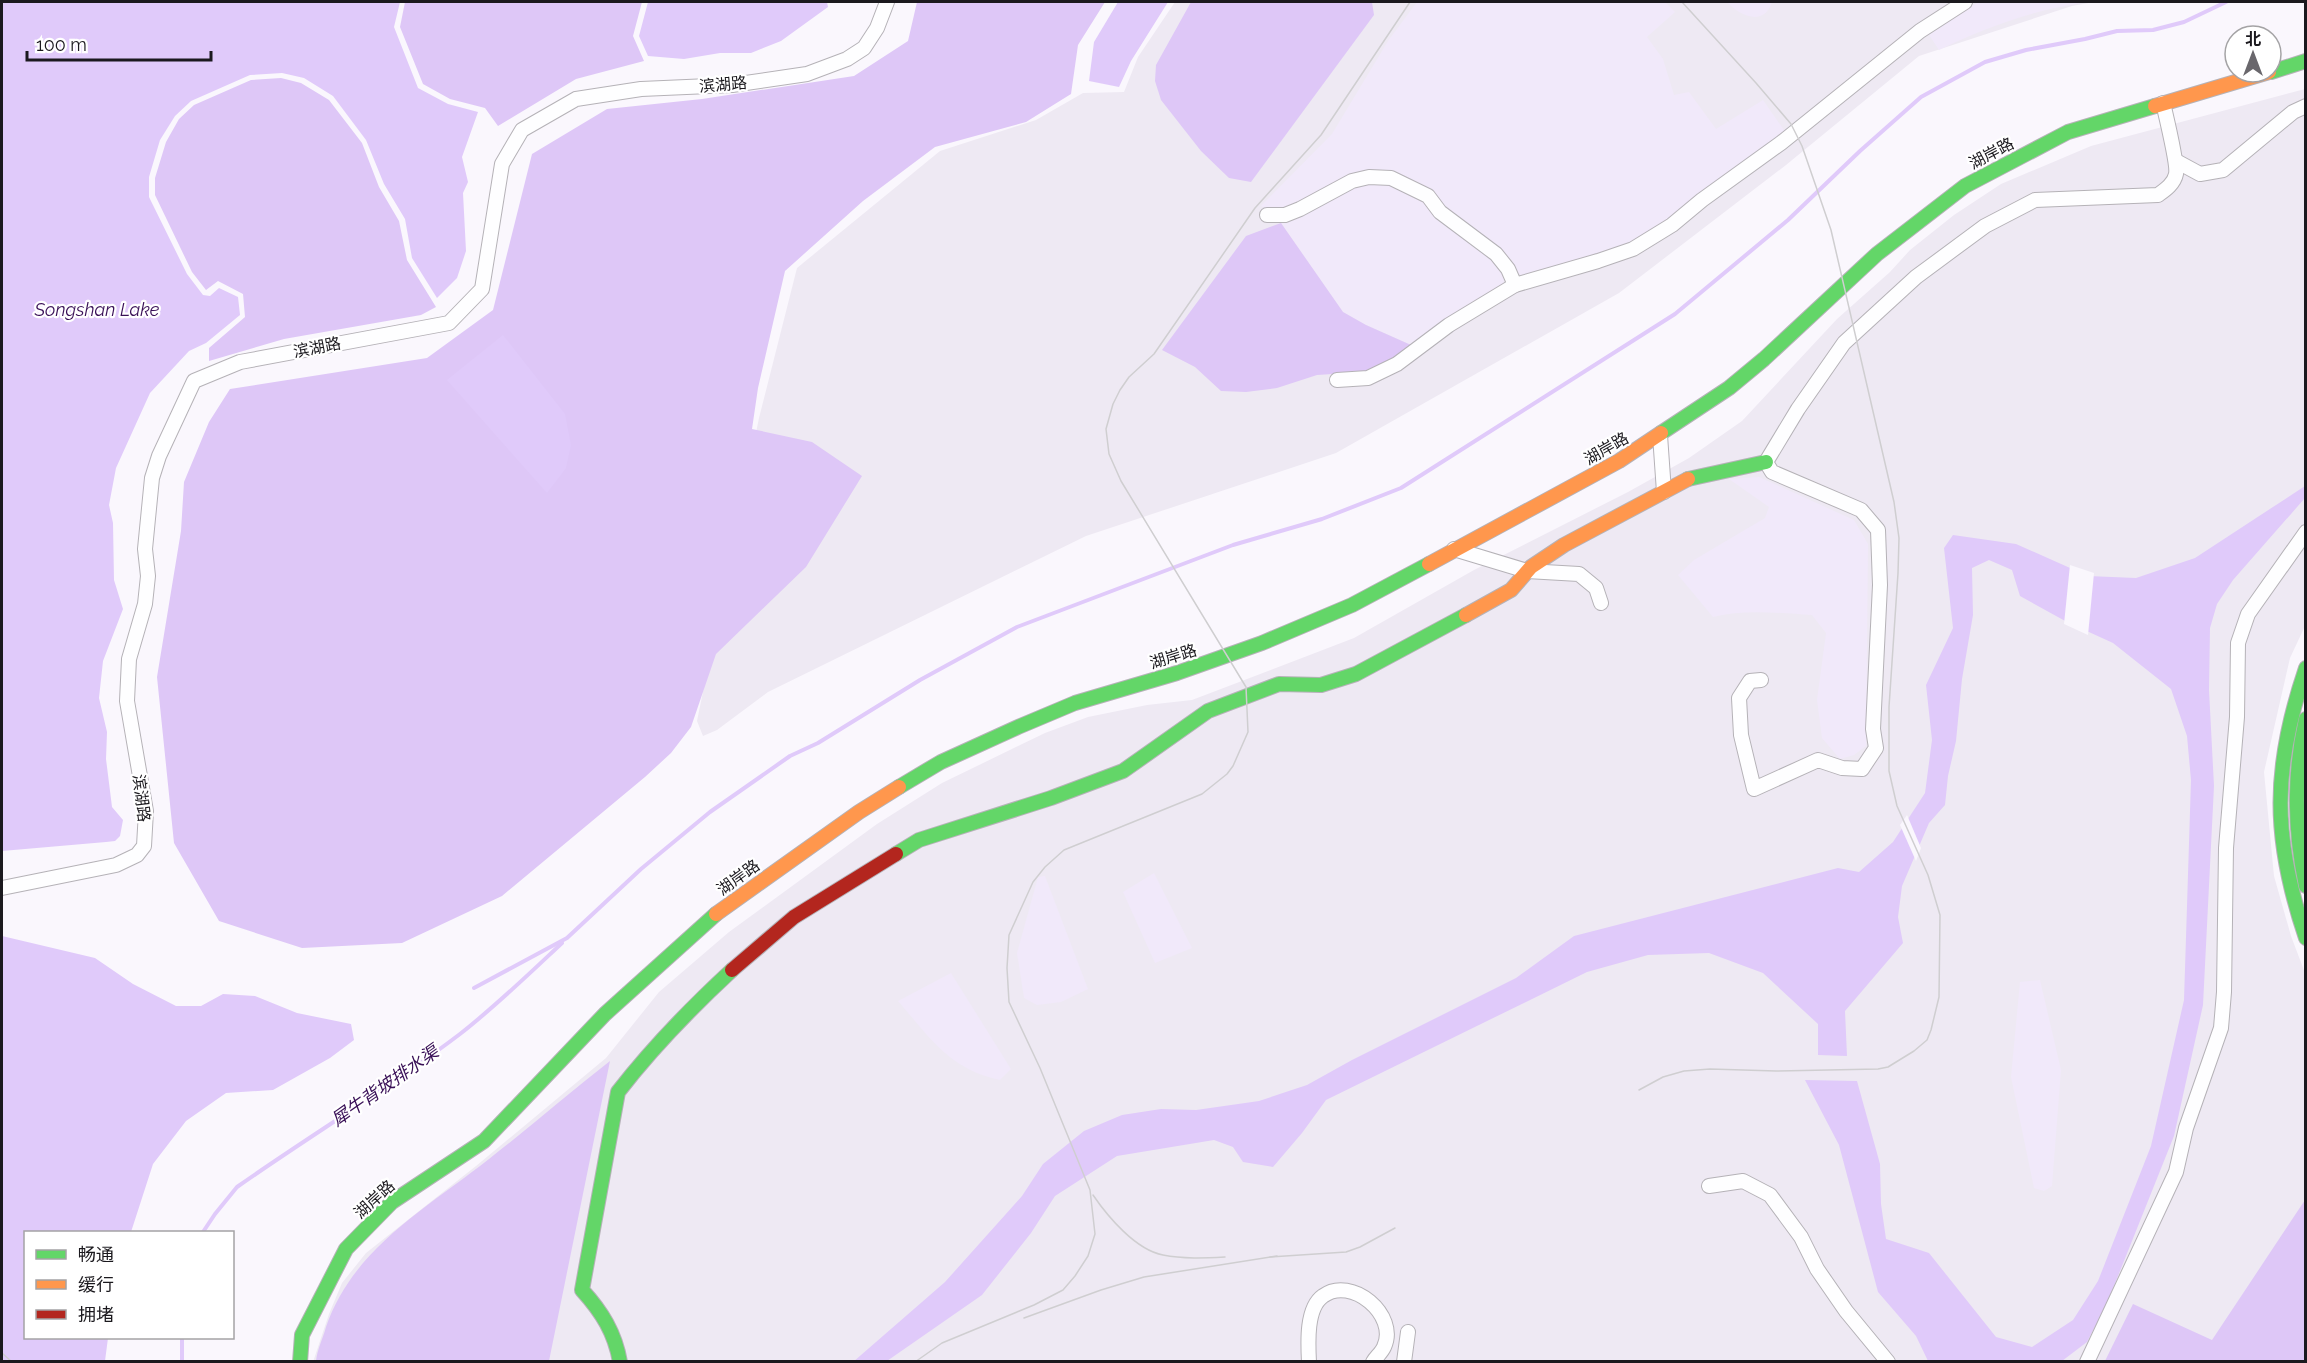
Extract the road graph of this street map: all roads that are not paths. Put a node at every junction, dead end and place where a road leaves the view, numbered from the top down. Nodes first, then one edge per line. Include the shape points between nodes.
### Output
1 (886, 2) edge
2 (1965, 2) edge
3 (2306, 61) edge
4 (2283, 68) edge
5 (2229, 84) edge
6 (2163, 103) junction
7 (2306, 106) edge
8 (2176, 161) junction
9 (1267, 216) dead end
10 (1515, 285) junction
11 (1338, 380) dead end
12 (1660, 435) junction
13 (1766, 462) junction
14 (1664, 492) junction
15 (2306, 532) edge
16 (1454, 549) junction
17 (1527, 571) junction
18 (1601, 603) dead end
19 (2306, 668) edge
20 (1761, 680) dead end
21 (2306, 719) edge
22 (2306, 886) edge
23 (2, 888) edge
24 (2306, 938) edge
25 (1709, 1186) dead end
26 (1408, 1332) dead end
27 (300, 1362) edge
28 (620, 1362) edge
29 (1310, 1362) edge
30 (1373, 1362) edge
31 (1404, 1362) edge
32 (1888, 1362) edge
33 (2087, 1362) edge

1 - 23 street, 滨湖路 via 877,28 864,48 807,74 732,85 640,89 576,99 522,130 502,164 483,289 449,323 240,362 194,381 152,478 144,549 148,576 145,604 129,659 127,701 146,811 144,846 137,855 116,865
2 - 10 street via 1920,32 1672,225 1633,249
3 - 4 street, 湖岸路
5 - 6 street, 湖岸路
6 - 8 street
6 - 12 street, 湖岸路 via 2068,132 1965,186 1877,254 1738,381
7 - 8 street via 2293,112 2223,170 2200,174
8 - 13 street via 2176,174 2170,186 2158,195 2035,200 1985,226 1916,277 1844,343
9 - 10 street via 1300,209 1352,181 1391,178 1428,196 1440,212 1496,254
10 - 11 street via 1449,325 1397,364 1368,378
12 - 14 street
12 - 16 street, 湖岸路
13 - 14 street via 1689,479
13 - 20 street via 1772,472 1861,510 1878,530 1880,585 1873,729 1876,748 1862,769 1842,768 1818,760 1754,789 1741,735 1739,698 1750,681
14 - 17 street via 1564,544
15 - 33 street via 2253,607 2238,643 2221,1028 2186,1128 2176,1172
16 - 17 street
16 - 27 street, 湖岸路 via 1352,604 1262,643 1075,703 941,762 826,834 709,919 606,1014 484,1141 392,1202 346,1248 302,1335
17 - 18 street via 1579,574 1596,588
17 - 28 street via 1511,590 1356,674 1321,685 1279,684 1208,711 1123,771 919,840 794,917 750,953 692,1007 618,1092 582,1290 602,1311 618,1345
19 - 24 street via 2290,716 2279,798 2287,882
21 - 22 street via 2295,769 2294,808
25 - 32 street via 1743,1181 1770,1195 1846,1311
26 - 31 street
29 - 30 street via 1313,1311 1323,1296 1338,1290 1367,1297 1382,1315 1387,1330 1384,1347

